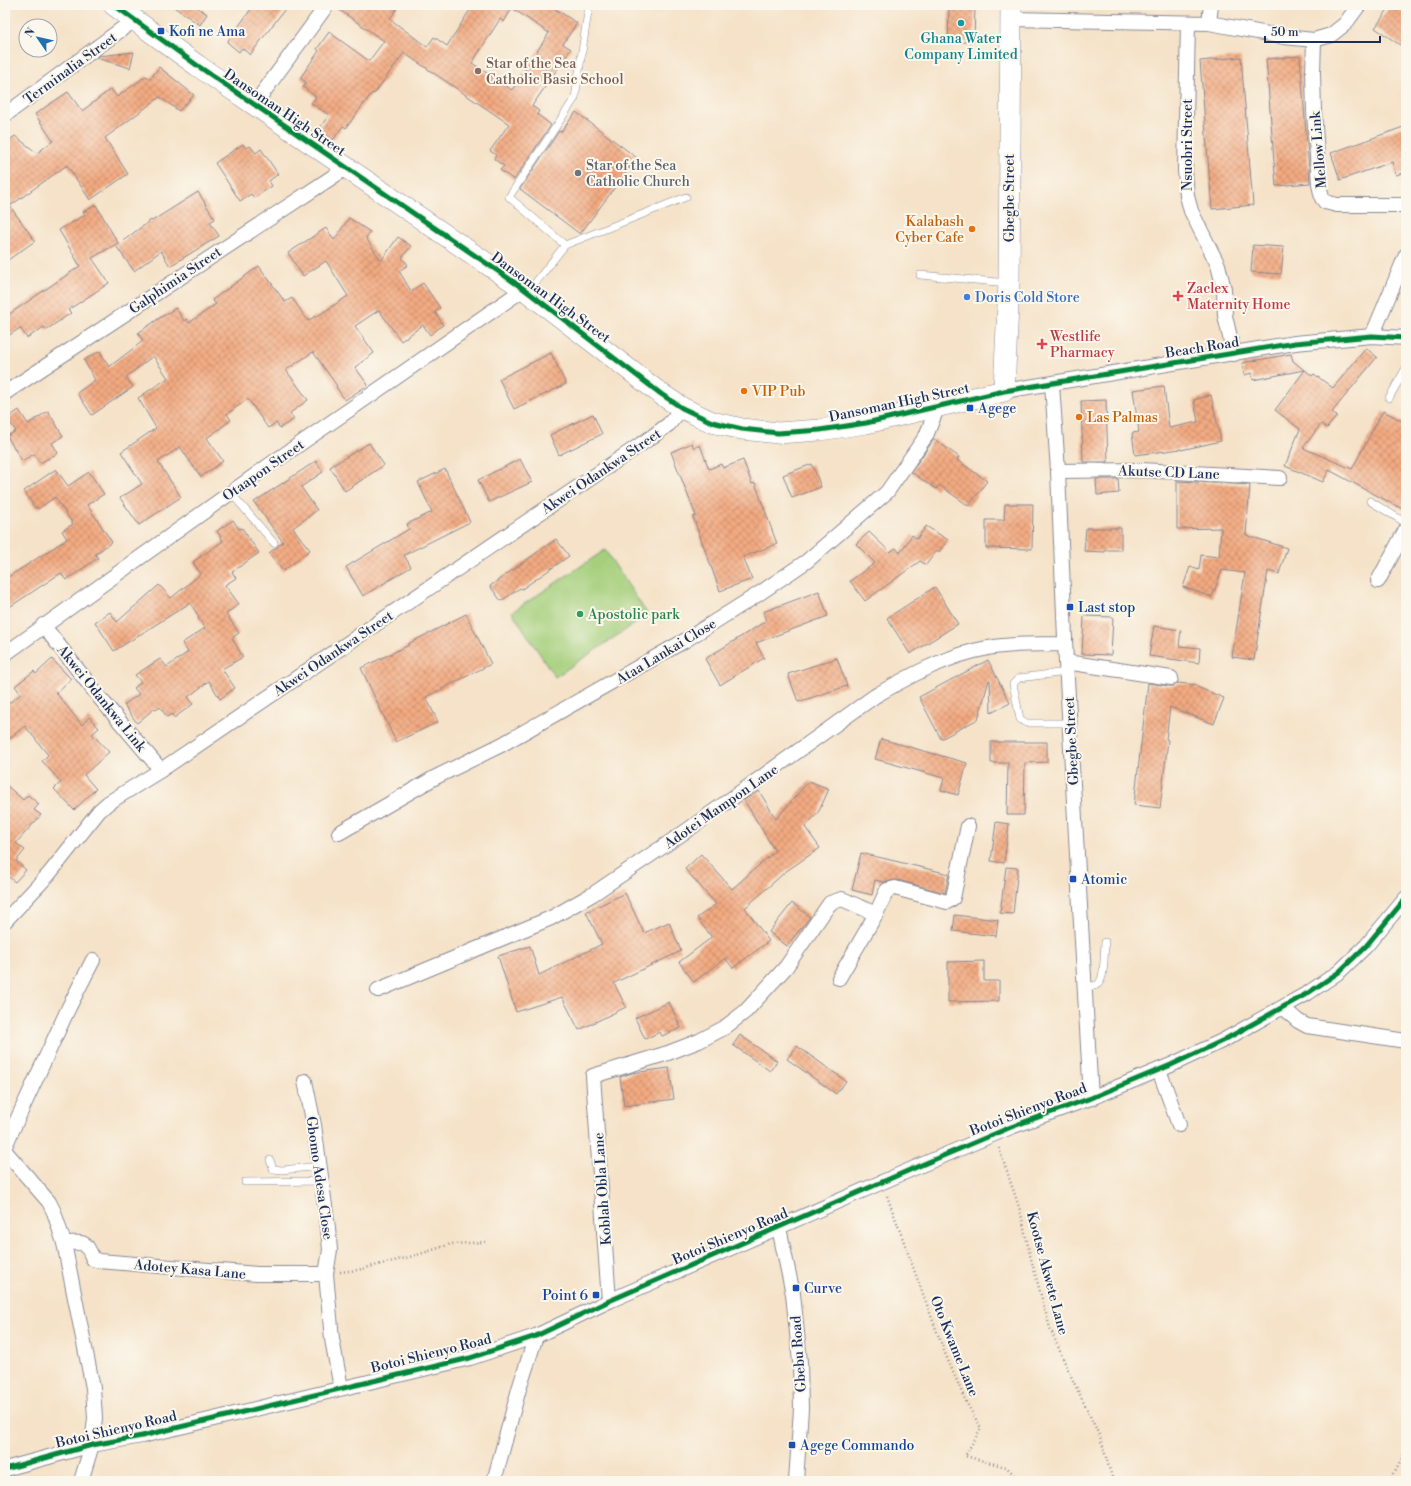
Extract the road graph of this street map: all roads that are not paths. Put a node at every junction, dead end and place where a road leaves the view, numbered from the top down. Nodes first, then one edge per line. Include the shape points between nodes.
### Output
1 (114, 5) edge
2 (327, 5) edge
3 (589, 5) edge
4 (1211, 5) edge
5 (1359, 5) edge
6 (1011, 12) edge
7 (134, 20) junction
8 (1188, 23) junction
9 (1209, 23) junction
10 (1314, 40) junction
11 (254, 105) junction
12 (5, 115) edge
13 (346, 168) junction
14 (686, 197) dead end
15 (1406, 204) edge
16 (565, 245) junction
17 (1406, 256) edge
18 (920, 275) dead end
19 (1009, 283) junction
20 (526, 291) junction
21 (1372, 336) junction
22 (1406, 338) edge
23 (1234, 354) junction
24 (1406, 368) edge
25 (1052, 384) junction
26 (1004, 392) junction
27 (5, 393) edge
28 (1389, 398) dead end
29 (938, 406) junction
30 (682, 408) junction
31 (1058, 471) junction
32 (1280, 478) dead end
33 (231, 492) junction
34 (1370, 501) dead end
35 (1406, 523) edge
36 (1406, 529) edge
37 (274, 543) dead end
38 (1378, 581) dead end
39 (43, 625) junction
40 (1065, 644) junction
41 (5, 654) edge
42 (1066, 667) junction
43 (1171, 678) dead end
44 (1070, 723) junction
45 (161, 770) junction
46 (968, 826) dead end
47 (339, 833) dead end
48 (1406, 898) edge
49 (876, 914) junction
50 (5, 921) edge
51 (1105, 942) dead end
52 (93, 960) dead end
53 (839, 978) dead end
54 (1085, 986) junction
55 (378, 990) dead end
56 (1283, 1008) junction
57 (1406, 1041) edge
58 (1159, 1070) junction
59 (304, 1081) dead end
60 (1091, 1098) junction
61 (1178, 1125) dead end
62 (5, 1146) edge
63 (5, 1151) edge
64 (270, 1160) dead end
65 (320, 1166) junction
66 (322, 1181) junction
67 (245, 1182) dead end
68 (779, 1228) junction
69 (64, 1243) junction
70 (326, 1274) junction
71 (609, 1301) junction
72 (536, 1336) junction
73 (341, 1388) junction
74 (92, 1445) junction
75 (5, 1469) edge
76 (81, 1481) edge
77 (494, 1481) edge
78 (796, 1481) edge

1 - 7 street, Dansoman High Street
2 - 11 street
3 - 16 lane via 575,98 509,197
4 - 9 street
5 - 10 street via 1345,24 1331,35
6 - 8 street
6 - 19 street, Gbegbe Street
7 - 11 street, Dansoman High Street
7 - 12 street, Terminalia Street
8 - 9 street
8 - 23 street, Nsuobri Street via 1185,170 1187,196 1190,211 1218,265 1224,288 1225,316
9 - 10 street
10 - 15 street, Mellow Link via 1314,112 1322,198 1325,202 1337,205
11 - 13 street, Dansoman High Street
13 - 20 street, Dansoman High Street
13 - 27 street, Galphimia Street
14 - 16 lane
16 - 20 lane
17 - 21 street
18 - 19 lane
19 - 26 street, Gbegbe Street
20 - 30 street, Dansoman High Street
20 - 33 street, Otaapon Street
21 - 22 street, Beach Road
21 - 23 street, Beach Road via 1295,343
23 - 25 street, Beach Road
24 - 28 lane
25 - 26 street, Beach Road
25 - 31 street, Gbegbe Street
26 - 29 street, Dansoman High Street
29 - 30 street, Dansoman High Street via 866,423 778,433 712,422
29 - 47 street, Ataa Lankai Close via 926,436 887,492 807,561 684,641 502,745 434,778
30 - 45 street, Akwei Odankwa Street via 669,424 653,436
31 - 32 street, Akutse CD Lane via 1141,470
31 - 40 street, Gbegbe Street
33 - 37 lane
33 - 39 street, Otaapon Street
34 - 35 lane
36 - 38 street
39 - 41 street, Otaapon Street
39 - 45 street, Akwei Odankwa Link
40 - 42 street, Gbegbe Street
40 - 55 street, Adotei Mampon Lane via 990,648 958,655 908,677 875,696 593,894 551,918
42 - 43 street
42 - 44 street, Gbegbe Street
42 - 44 lane via 1019,678 1013,684 1020,719 1026,723
44 - 54 street, Gbegbe Street
45 - 50 street, Akwei Odankwa Street via 99,811 49,874
46 - 49 street via 953,898 950,901 890,888
48 - 56 street, Botoi Shienyo Road via 1366,946 1339,972
49 - 53 street
49 - 71 street, Koblah Obla Lane via 842,899 830,903 786,967 746,1011 724,1028 668,1053 593,1076
51 - 54 lane via 1102,978 1098,984
52 - 62 street
54 - 60 street, Gbegbe Street
56 - 57 street via 1307,1026
56 - 58 street, Botoi Shienyo Road via 1224,1040
58 - 60 street, Botoi Shienyo Road
58 - 61 street
59 - 65 street, Gbomo Adesa Close
60 - 68 street, Botoi Shienyo Road via 994,1134
63 - 69 street via 49,1202
64 - 65 lane via 273,1169
65 - 66 street, Gbomo Adesa Close
66 - 67 lane
66 - 70 street, Gbomo Adesa Close via 330,1250
68 - 71 street, Botoi Shienyo Road
68 - 78 street, Gbebu Road via 793,1294 800,1362 801,1409
69 - 70 street, Adotey Kasa Lane via 84,1243 88,1246 93,1259 99,1261 257,1274
69 - 74 street via 93,1388 96,1418
70 - 73 street, Gbomo Adesa Close via 332,1339
71 - 72 street, Botoi Shienyo Road
72 - 73 street, Botoi Shienyo Road via 470,1358
72 - 77 street
73 - 74 street, Botoi Shienyo Road via 142,1436
74 - 75 street, Botoi Shienyo Road
74 - 76 street

